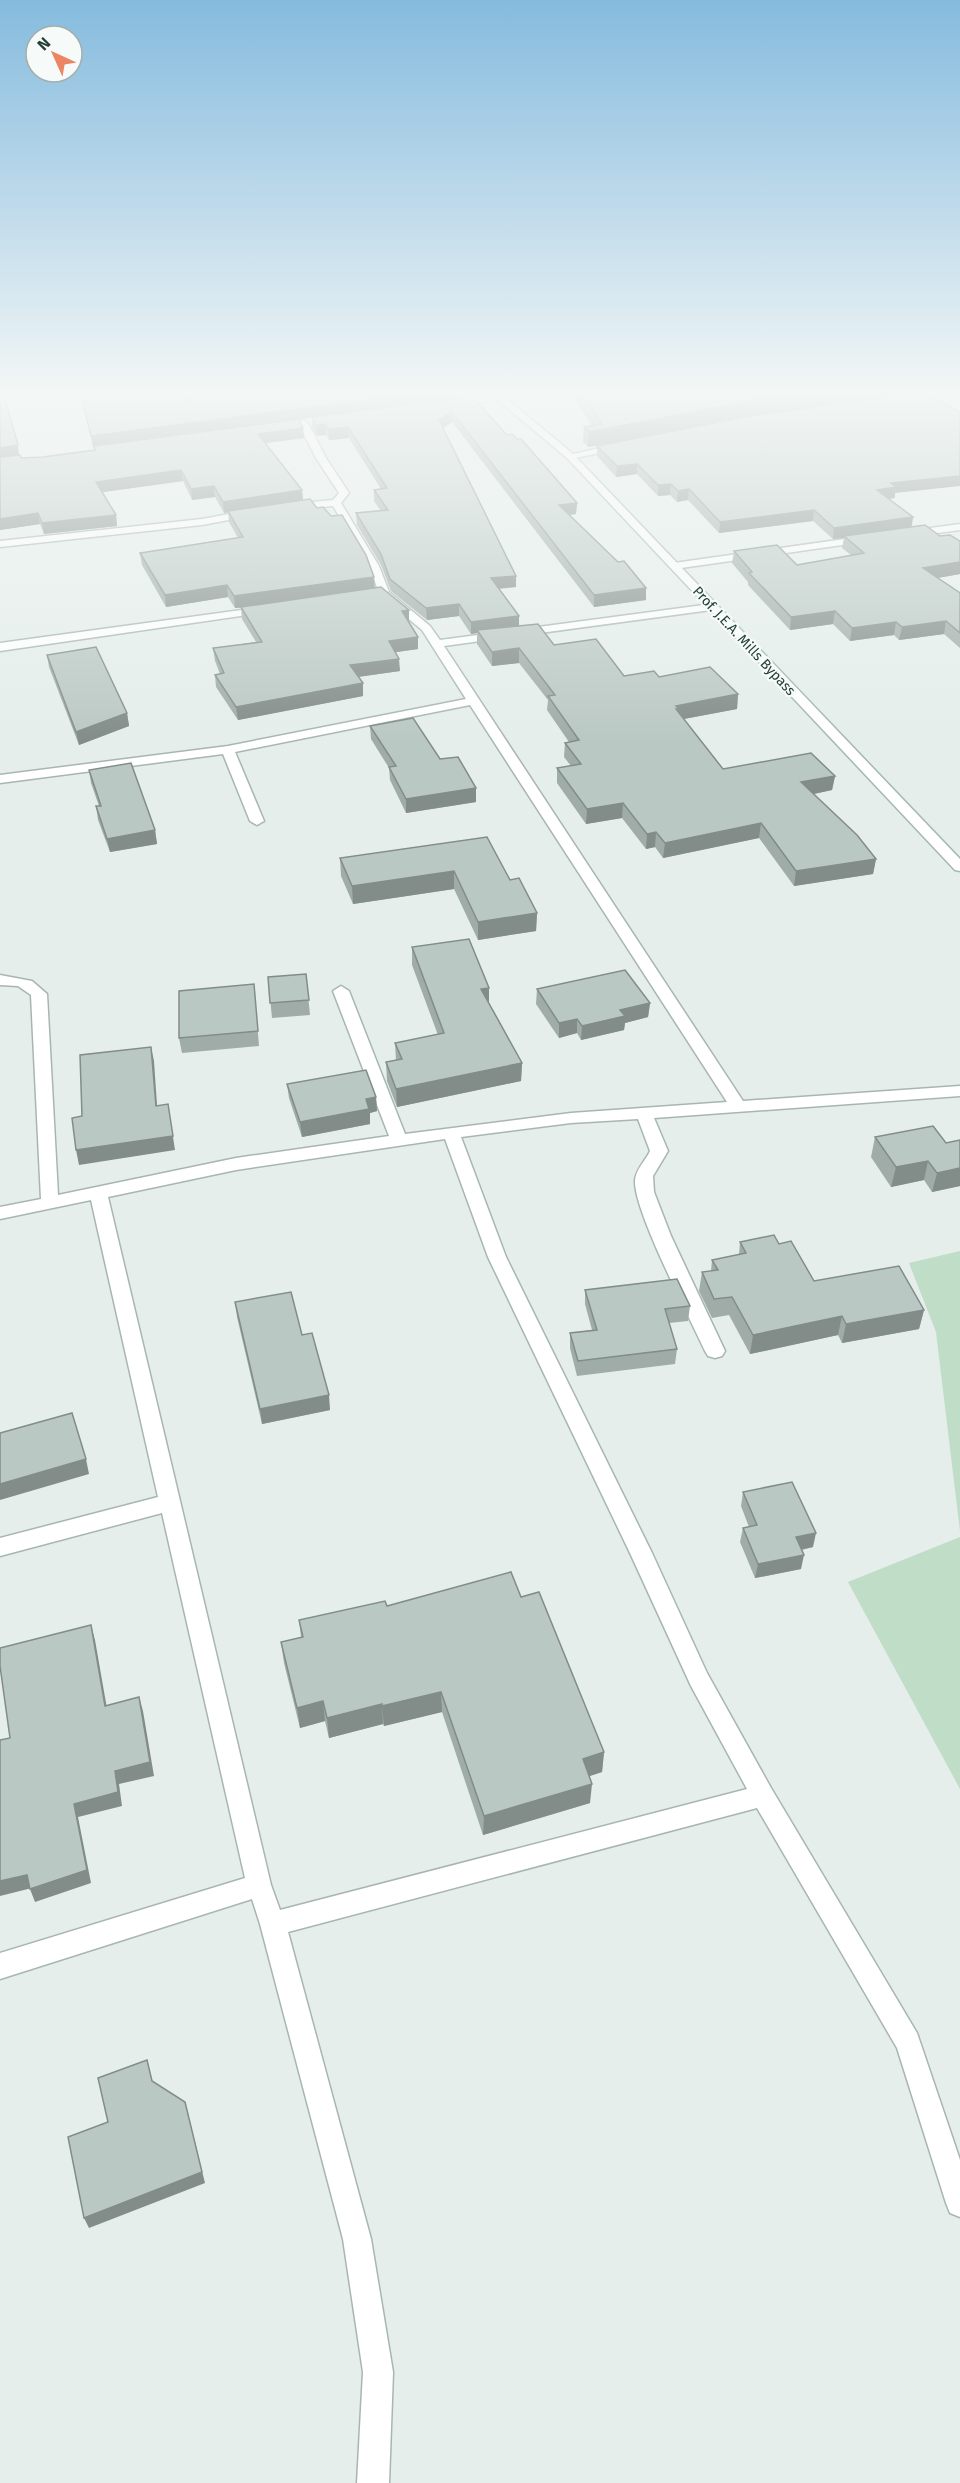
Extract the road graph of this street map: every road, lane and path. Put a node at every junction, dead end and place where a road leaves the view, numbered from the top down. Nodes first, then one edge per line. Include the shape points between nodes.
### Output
1 (341, 511) edge
2 (622, 511) edge
3 (258, 512) edge
4 (960, 527) edge
5 (930, 531) junction
6 (950, 542) edge
7 (0, 544) edge
8 (674, 566) junction
9 (711, 607) junction
10 (279, 608) edge
11 (436, 644) junction
12 (0, 647) edge
13 (473, 701) junction
14 (228, 750) junction
15 (0, 779) edge
16 (257, 821) dead end
17 (960, 867) edge
18 (0, 980) edge
19 (341, 991) dead end
20 (960, 1091) edge
21 (738, 1106) junction
22 (644, 1113) junction
23 (451, 1132) junction
24 (398, 1139) junction
25 (98, 1193) junction
26 (50, 1203) junction
27 (0, 1213) edge
28 (715, 1351) dead end
29 (169, 1503) junction
30 (0, 1547) edge
31 (763, 1796) junction
32 (259, 1885) junction
33 (273, 1924) junction
34 (0, 1966) edge
35 (960, 2203) edge
36 (373, 2483) edge

1 - 11 street via 374,566 378,593 426,627
2 - 8 street, Prof. J.E.A. Mills Bypass
3 - 7 street via 202,522
4 - 5 street
5 - 6 street
5 - 8 street
8 - 9 street, Prof. J.E.A. Mills Bypass
9 - 11 street
9 - 17 street, Prof. J.E.A. Mills Bypass
10 - 12 street
11 - 13 street
13 - 14 street
13 - 21 street
14 - 15 street
14 - 16 street
18 - 26 street via 32,985 39,994
19 - 24 street
20 - 21 street
21 - 22 street
22 - 23 street
22 - 28 street via 659,1151 647,1171 645,1189
23 - 24 street
23 - 31 street via 497,1257 699,1679
24 - 25 street via 236,1164
25 - 26 street
25 - 29 street
26 - 27 street
29 - 30 street
29 - 32 street
31 - 33 street
31 - 35 street via 908,2042
32 - 33 street
32 - 34 street
33 - 36 street via 357,2239 378,2372

